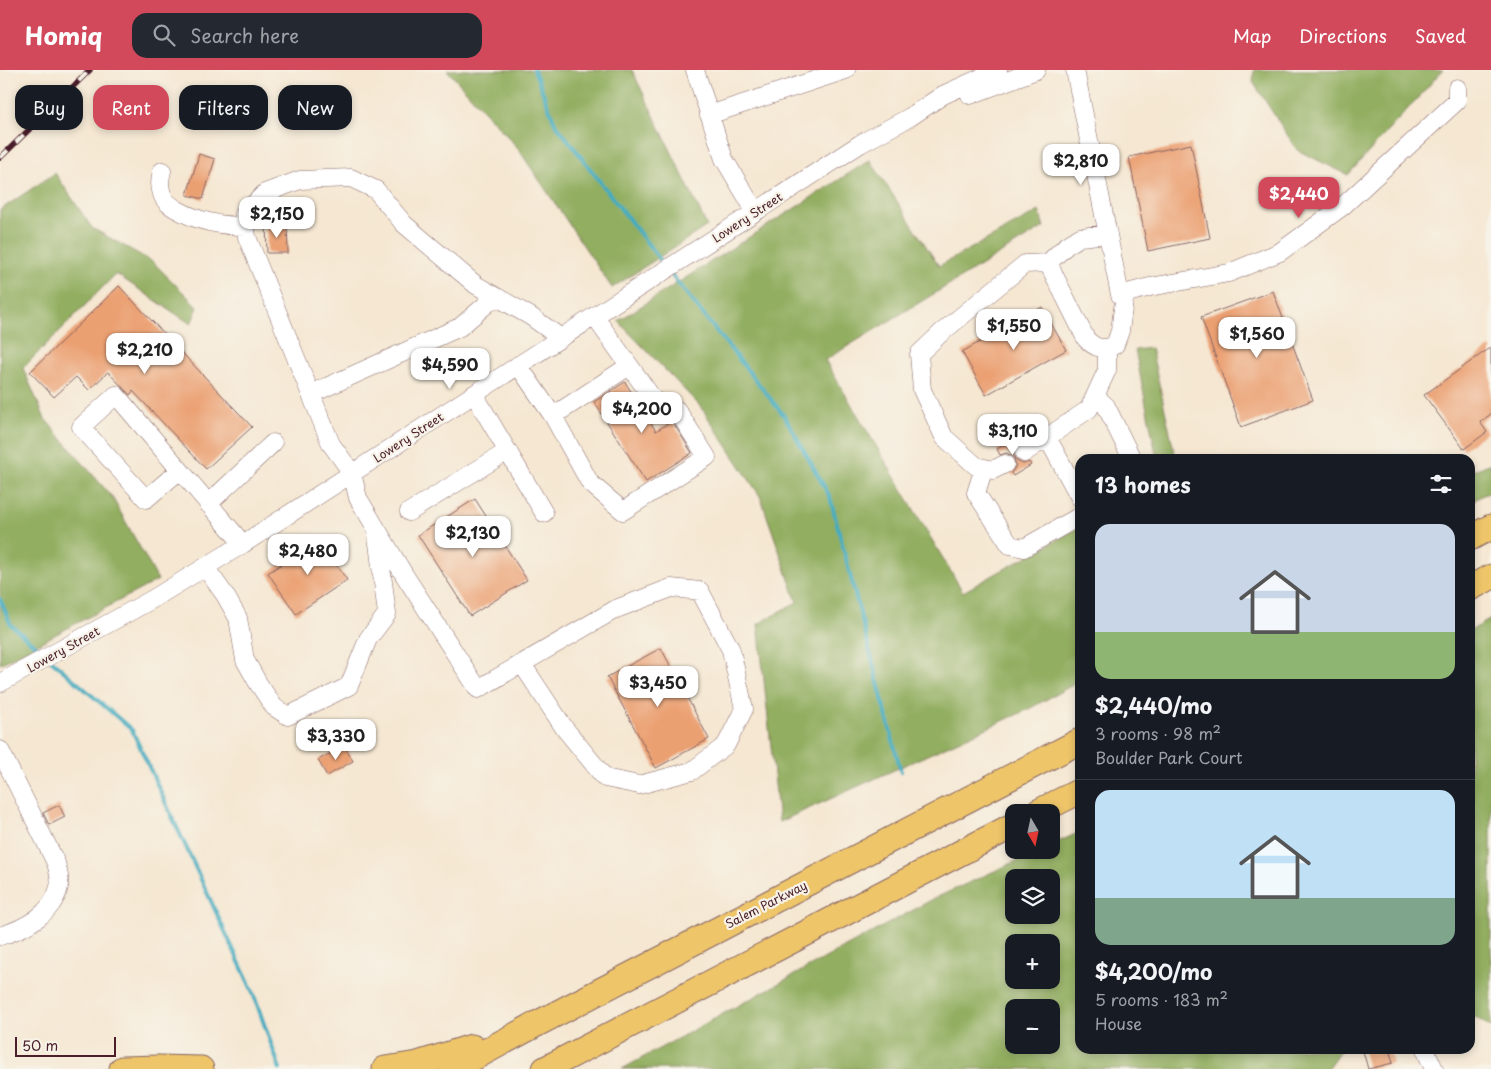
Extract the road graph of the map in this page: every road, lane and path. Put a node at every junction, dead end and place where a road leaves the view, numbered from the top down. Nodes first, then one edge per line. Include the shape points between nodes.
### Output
1 (695, 70) edge
2 (846, 70) edge
3 (998, 70) edge
4 (1036, 70) edge
5 (1075, 70) edge
6 (1457, 88) dead end
7 (709, 115) junction
8 (910, 117) junction
9 (162, 171) dead end
10 (756, 212) junction
11 (246, 226) junction
12 (1108, 234) junction
13 (1048, 264) junction
14 (1123, 294) junction
15 (495, 297) junction
16 (594, 316) junction
17 (561, 338) junction
18 (1107, 349) junction
19 (518, 365) junction
20 (630, 366) junction
21 (310, 394) junction
22 (474, 394) junction
23 (1095, 396) junction
24 (553, 416) junction
25 (1048, 437) junction
26 (273, 443) dead end
27 (508, 451) junction
28 (1024, 453) dead end
29 (1130, 454) edge
30 (1006, 464) dead end
31 (984, 468) junction
32 (180, 470) junction
33 (352, 473) junction
34 (1075, 488) edge
35 (208, 504) junction
36 (409, 512) dead end
37 (544, 513) dead end
38 (1075, 519) edge
39 (1491, 527) edge
40 (377, 529) junction
41 (1475, 535) edge
42 (243, 544) junction
43 (205, 567) junction
44 (1491, 577) edge
45 (1475, 585) edge
46 (522, 664) junction
47 (0, 683) edge
48 (1075, 744) edge
49 (0, 750) edge
50 (1075, 794) edge
51 (1054, 804) edge
52 (1005, 830) edge
53 (0, 936) edge
54 (529, 1028) junction
55 (1427, 1054) edge
56 (122, 1069) edge
57 (201, 1069) edge
58 (385, 1069) edge
59 (453, 1069) edge
60 (545, 1069) edge
61 (1434, 1069) edge

1 - 7 street
2 - 7 street
3 - 8 street, Lowery Street via 943,95
4 - 8 street, Lowery Street
5 - 12 street
6 - 14 street via 1457,102 1343,206 1280,252 1229,273
7 - 10 street via 724,159
8 - 10 street, Lowery Street via 860,144
9 - 11 street via 162,194 168,204 204,222
10 - 16 street, Lowery Street
11 - 15 street via 244,214 265,193 300,180 351,178 376,190 404,224 476,285
11 - 21 street via 246,237
12 - 13 street via 1080,237
12 - 14 street
13 - 18 street via 1086,339 1094,347
13 - 31 street via 1025,264 919,354 922,390 944,437 976,466
14 - 18 street via 1120,330 1115,346
15 - 17 street
15 - 21 street via 460,327
16 - 17 street, Lowery Street
16 - 20 street
17 - 19 street, Lowery Street
18 - 23 street via 1107,370
19 - 22 street, Lowery Street
19 - 24 street
20 - 24 street
20 - 24 street via 656,402 677,410 707,457 622,511 590,484
21 - 33 street via 331,444
22 - 27 street
22 - 33 street, Lowery Street
23 - 25 street via 1089,409
23 - 29 street via 1106,406
25 - 28 street
25 - 34 street
26 - 35 street
27 - 36 street
27 - 37 street
30 - 31 street via 993,470
31 - 38 street via 976,493 1010,545 1024,548
32 - 32 street via 116,395 81,427 146,499
32 - 35 street
33 - 40 street via 358,498
33 - 42 street, Lowery Street
35 - 42 street
39 - 41 highway
40 - 43 street via 386,614 368,638 350,686 288,716 274,707 258,684 245,660 238,618
40 - 46 street via 478,689
42 - 43 street, Lowery Street
43 - 47 street, Lowery Street
44 - 45 highway
46 - 46 street via 616,609 671,588 700,591 731,650 744,709 726,746 692,771 639,785 605,778 565,730
48 - 54 highway, Salem Parkway
49 - 53 street via 59,875 59,886 47,909 36,920
50 - 51 highway
52 - 60 highway
54 - 58 highway via 437,1059
54 - 59 highway, Salem Parkway
55 - 61 street
56 - 57 highway

